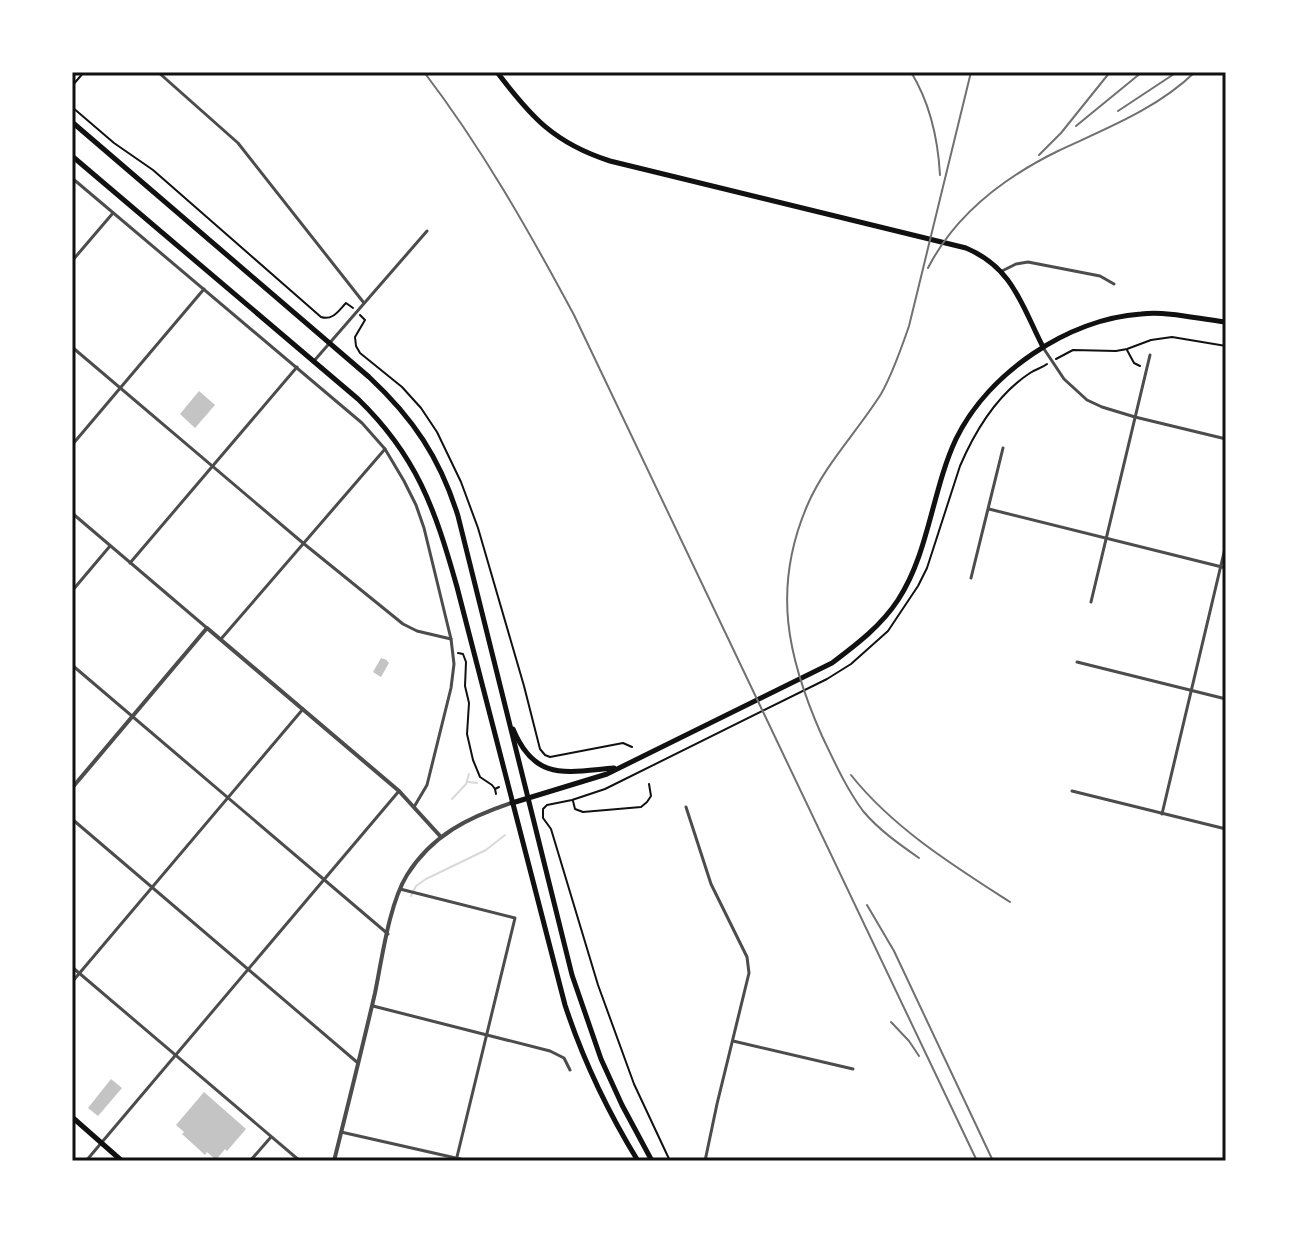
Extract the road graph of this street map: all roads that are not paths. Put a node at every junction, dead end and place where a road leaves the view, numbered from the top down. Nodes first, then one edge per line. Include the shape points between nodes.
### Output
1 (158, 72) edge
2 (497, 72) edge
3 (72, 122) edge
4 (72, 156) edge
5 (72, 178) edge
6 (113, 213) junction
7 (427, 231) dead end
8 (72, 261) edge
9 (1002, 271) junction
10 (1114, 284) dead end
11 (204, 289) junction
12 (364, 303) junction
13 (1226, 322) edge
14 (329, 342) junction
15 (72, 347) edge
16 (1043, 347) junction
17 (1150, 355) dead end
18 (314, 361) junction
19 (297, 367) junction
20 (120, 388) junction
21 (1135, 417) junction
22 (1226, 439) edge
23 (72, 445) edge
24 (1003, 448) dead end
25 (385, 449) junction
26 (212, 466) junction
27 (989, 509) junction
28 (72, 513) edge
29 (1106, 538) junction
30 (303, 543) junction
31 (1226, 544) edge
32 (110, 546) junction
33 (130, 563) junction
34 (1220, 566) junction
35 (1226, 568) edge
36 (971, 578) dead end
37 (72, 591) edge
38 (1091, 602) dead end
39 (207, 628) junction
40 (221, 639) junction
41 (451, 639) junction
42 (1077, 662) dead end
43 (72, 665) edge
44 (1191, 690) junction
45 (1226, 699) edge
46 (303, 709) junction
47 (505, 711) junction
48 (132, 716) junction
49 (619, 768) junction
50 (72, 788) edge
51 (399, 791) junction
52 (1072, 791) dead end
53 (228, 798) junction
54 (527, 798) junction
55 (512, 803) junction
56 (414, 807) junction
57 (686, 807) dead end
58 (1162, 814) junction
59 (72, 819) edge
60 (1226, 829) edge
61 (441, 837) junction
62 (324, 880) junction
63 (152, 887) junction
64 (400, 889) junction
65 (388, 934) junction
66 (72, 967) edge
67 (248, 969) junction
68 (79, 973) junction
69 (72, 982) edge
70 (372, 1006) junction
71 (487, 1034) junction
72 (733, 1041) junction
73 (176, 1055) junction
74 (358, 1063) junction
75 (853, 1069) dead end
76 (570, 1070) dead end
77 (72, 1117) edge
78 (341, 1132) junction
79 (271, 1136) junction
80 (101, 1143) junction
81 (457, 1160) edge
82 (86, 1161) edge
83 (122, 1161) edge
84 (250, 1161) edge
85 (300, 1161) edge
86 (334, 1161) edge
87 (469, 1161) edge
88 (638, 1161) edge
89 (652, 1161) edge
90 (703, 1161) edge

1 - 12 street via 238,143
2 - 9 main road via 552,134 586,153 966,248
3 - 14 main road
4 - 18 main road
5 - 6 street
6 - 8 street
6 - 11 street
7 - 12 street
9 - 10 street via 1028,262 1100,276
9 - 16 main road
11 - 19 street
11 - 20 street
12 - 14 street
13 - 16 main road via 1159,314 1120,316
14 - 18 street
14 - 47 main road via 406,414 440,468 458,516
15 - 20 street
16 - 21 street via 1064,379 1087,400
16 - 49 main road via 996,385 967,420 947,461 903,592 875,628 832,663
17 - 21 street
18 - 55 main road via 387,429 423,486 457,587
19 - 25 street
19 - 26 street
20 - 23 street
20 - 26 street
21 - 22 street
21 - 29 street
24 - 27 street
25 - 30 street
25 - 41 street via 424,528
26 - 30 street
26 - 33 street
27 - 29 street
27 - 36 street
28 - 32 street
29 - 34 street
29 - 38 street
30 - 40 street
30 - 41 street via 403,624
31 - 34 street
32 - 33 street
32 - 37 street
33 - 39 street
34 - 35 street
34 - 44 street
39 - 40 street
39 - 48 street
40 - 46 street
41 - 56 street via 451,688 427,785
42 - 44 street
43 - 48 street
44 - 45 street
44 - 58 street
46 - 51 street
46 - 53 street
47 - 49 main road via 521,746 544,767 570,772
47 - 54 main road
48 - 50 street
48 - 53 street
49 - 54 main road
51 - 56 street
51 - 62 street
52 - 58 street
53 - 62 street
53 - 63 street
54 - 55 main road
54 - 89 main road via 591,1033
55 - 61 street via 473,816
55 - 88 main road via 572,1027
56 - 61 street
57 - 72 street via 705,868 747,957 748,980
58 - 60 street
59 - 63 street
61 - 64 street
62 - 65 street
62 - 67 street
63 - 67 street
63 - 68 street
64 - 65 street
64 - 71 street via 515,918
65 - 70 street
66 - 68 street
67 - 73 street
67 - 74 street
68 - 69 street
68 - 73 street
70 - 71 street
70 - 74 street
71 - 76 street via 560,1055
71 - 81 street
72 - 75 street
72 - 90 street
73 - 79 street
73 - 80 street
74 - 78 street
77 - 80 main road
78 - 81 street
78 - 86 street
79 - 84 street
79 - 85 street
80 - 82 street
80 - 83 main road
81 - 87 street

